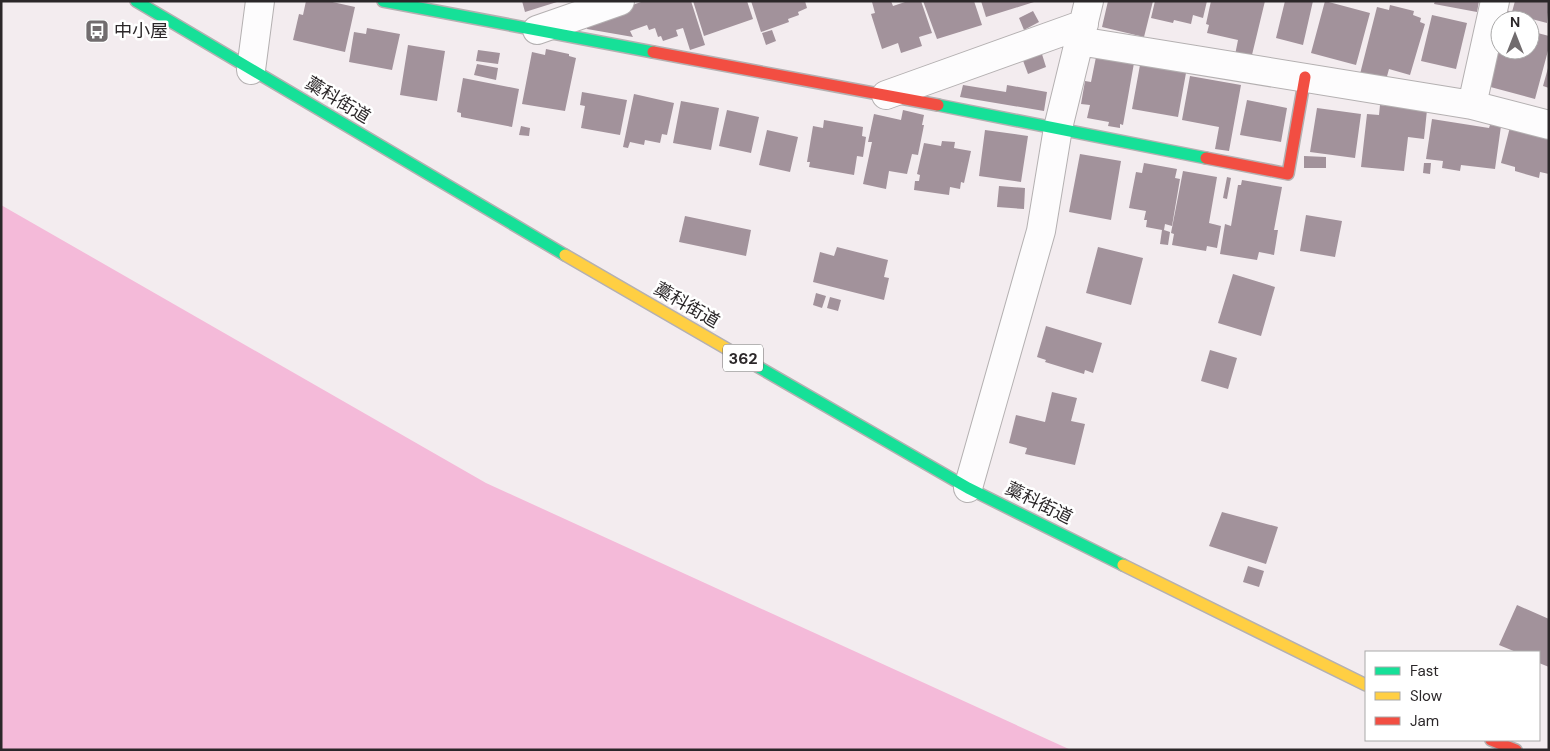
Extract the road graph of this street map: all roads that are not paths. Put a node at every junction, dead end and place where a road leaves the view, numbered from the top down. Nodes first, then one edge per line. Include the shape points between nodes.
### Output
1 (136, 1) edge
2 (260, 1) edge
3 (383, 1) edge
4 (620, 1) edge
5 (1494, 1) edge
6 (1084, 22) edge
7 (537, 30) junction
8 (251, 70) junction
9 (1305, 77) junction
10 (886, 95) junction
11 (1472, 105) junction
12 (1549, 125) edge
13 (1058, 128) junction
14 (968, 488) junction
15 (1365, 684) edge
16 (1494, 741) edge
17 (1516, 750) edge

1 - 8 main road, 藁科街道 / 362
2 - 8 street
3 - 7 main road
4 - 7 street
5 - 11 street
6 - 9 street
6 - 10 street
6 - 13 street
7 - 10 main road
8 - 14 main road, 藁科街道 / 362
9 - 11 street
9 - 13 main road via 1288,174
10 - 13 main road
11 - 12 street
13 - 14 street via 1041,231
14 - 15 main road, 藁科街道 / 362
16 - 17 main road

